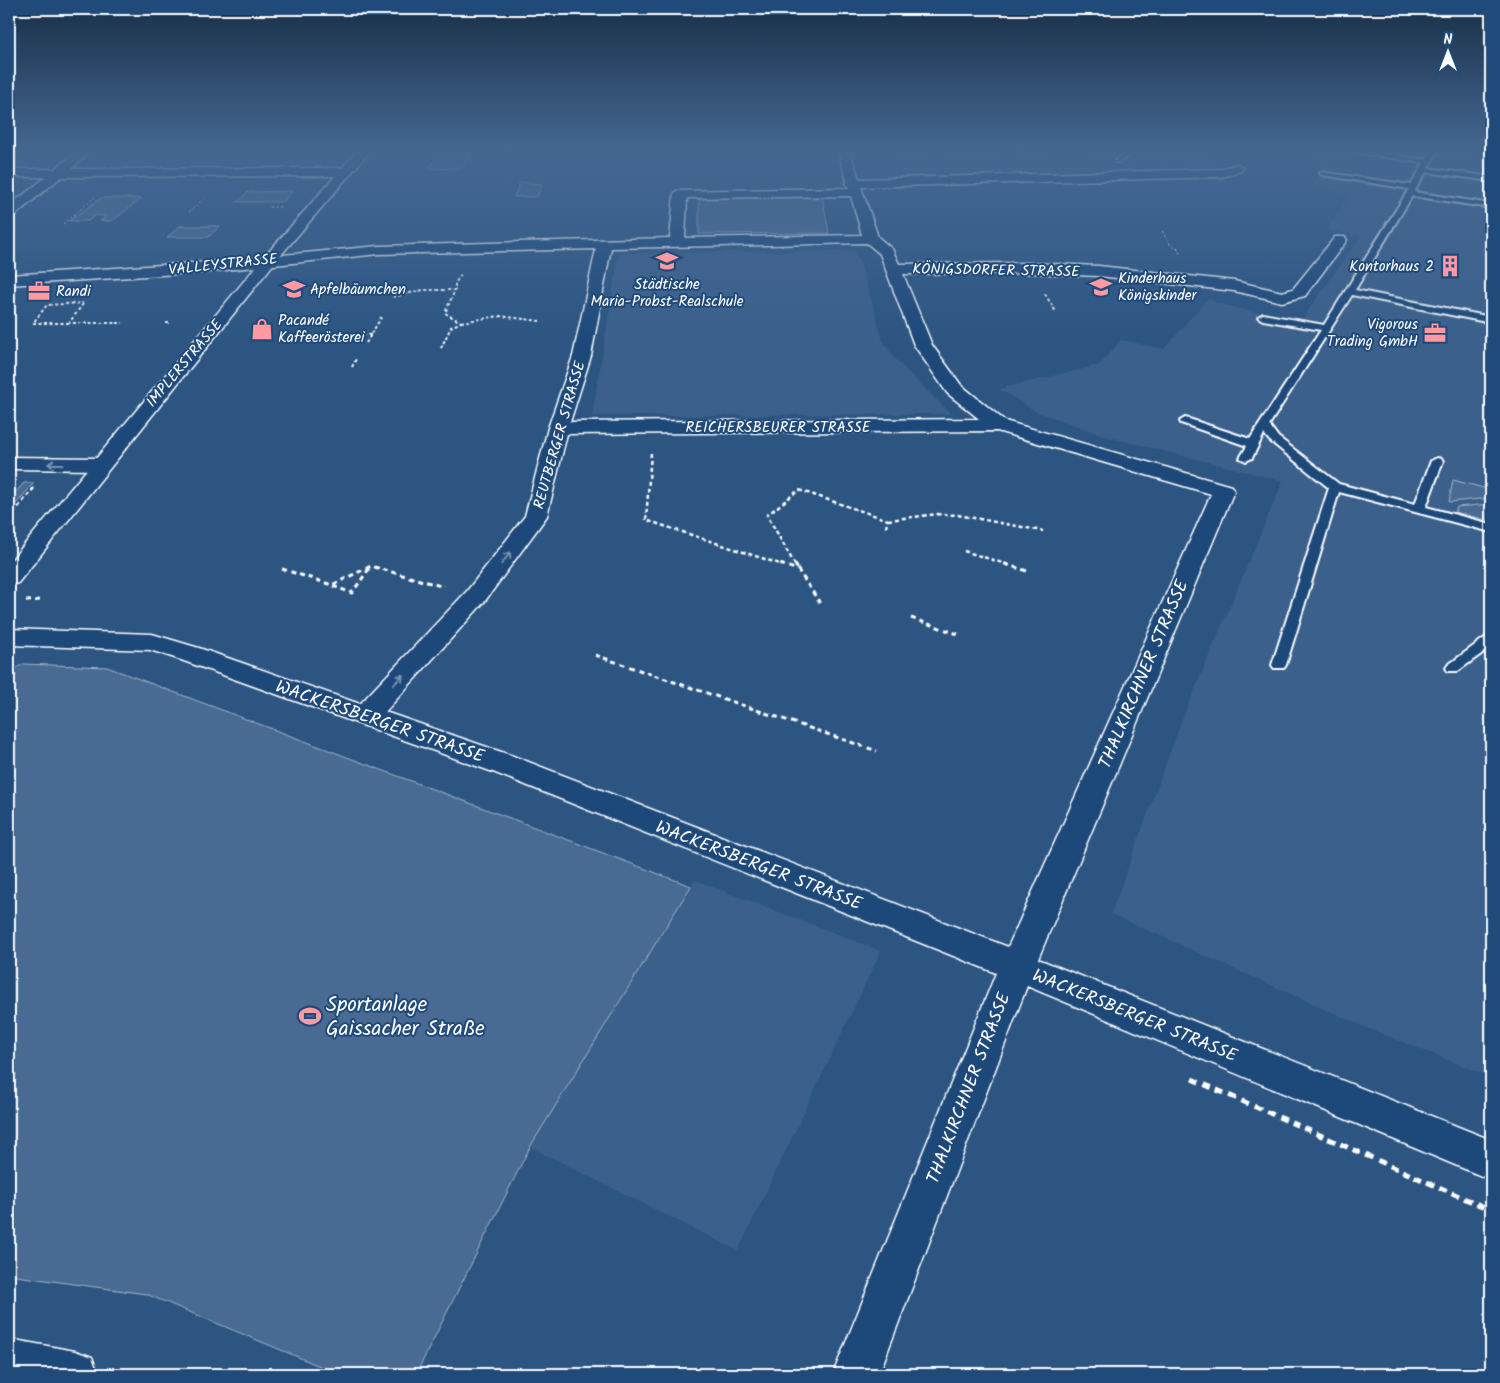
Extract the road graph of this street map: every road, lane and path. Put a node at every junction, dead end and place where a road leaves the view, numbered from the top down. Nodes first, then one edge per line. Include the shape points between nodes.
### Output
1 (307, 216) edge
2 (679, 216) edge
3 (863, 216) edge
4 (1396, 216) edge
5 (1162, 231) dead end
6 (871, 239) junction
7 (1340, 240) dead end
8 (677, 242) junction
9 (604, 244) junction
10 (1180, 254) dead end
11 (270, 259) junction
12 (894, 269) junction
13 (461, 275) dead end
14 (9, 280) edge
15 (455, 290) junction
16 (1043, 291) dead end
17 (1350, 292) junction
18 (393, 298) dead end
19 (1056, 312) dead end
20 (382, 316) dead end
21 (1262, 317) dead end
22 (1491, 320) edge
23 (540, 321) dead end
24 (171, 322) dead end
25 (461, 322) junction
26 (68, 323) junction
27 (123, 323) dead end
28 (166, 323) dead end
29 (1326, 328) junction
30 (371, 335) junction
31 (291, 336) dead end
32 (366, 343) dead end
33 (441, 348) dead end
34 (356, 359) dead end
35 (352, 367) dead end
36 (1185, 421) dead end
37 (998, 425) junction
38 (1263, 425) junction
39 (652, 427) junction
40 (558, 428) junction
41 (1254, 444) junction
42 (1246, 458) dead end
43 (1437, 461) dead end
44 (9, 464) edge
45 (46, 464) junction
46 (100, 464) junction
47 (1335, 487) junction
48 (1420, 508) junction
49 (9, 518) edge
50 (888, 520) junction
51 (886, 527) dead end
52 (1491, 528) edge
53 (1043, 531) dead end
54 (964, 551) dead end
55 (371, 566) junction
56 (282, 569) dead end
57 (798, 570) junction
58 (1027, 571) dead end
59 (9, 578) edge
60 (332, 585) junction
61 (476, 596) junction
62 (820, 603) dead end
63 (911, 618) dead end
64 (958, 634) dead end
65 (9, 637) edge
66 (1491, 640) edge
67 (595, 655) dead end
68 (1279, 665) dead end
69 (1453, 668) dead end
70 (365, 716) junction
71 (877, 751) dead end
72 (1017, 966) junction
73 (1184, 1076) dead end
74 (1491, 1160) edge
75 (1491, 1210) edge
76 (9, 1362) edge
77 (74, 1374) edge
78 (856, 1374) edge

1 - 11 street, IMPLERSTRASSE
2 - 8 street
3 - 6 street, THALKIRCHNER STRASSE
4 - 17 lane
5 - 10 path
6 - 8 street, VALLEYSTRASSE
6 - 12 street, THALKIRCHNER STRASSE via 884,248
7 - 12 street, KÖNIGSDORFER STRASSE via 1299,294 1282,297 1234,286 1099,271
8 - 9 street, VALLEYSTRASSE
9 - 11 street, VALLEYSTRASSE via 379,250
9 - 40 street, REUTBERGER STRASSE via 582,356
11 - 14 street, VALLEYSTRASSE via 207,267
11 - 46 street, IMPLERSTRASSE
12 - 37 street, THALKIRCHNER STRASSE via 923,345 932,360 954,389
13 - 15 path
15 - 18 path via 423,290
15 - 25 path via 444,313
16 - 19 path
17 - 22 lane
17 - 29 lane
20 - 30 path
21 - 29 lane
23 - 25 path via 476,318
24 - 28 path
25 - 33 path via 451,327
26 - 26 path via 84,302 47,306 33,324
26 - 27 path
29 - 38 lane
30 - 31 path
30 - 32 path
34 - 35 path
36 - 41 lane
37 - 39 street, REICHERSBEURER STRASSE
37 - 72 street, THALKIRCHNER STRASSE via 1223,491
38 - 41 lane
38 - 47 lane via 1274,439
39 - 40 street, REICHERSBEURER STRASSE
39 - 57 path via 646,520
61 -> 40 street, REUTBERGER STRASSE via 536,516
41 - 42 lane
43 - 48 lane
44 - 45 street
46 -> 45 street
45 - 49 path via 43,477
46 - 59 street, IMPLERSTRASSE
47 - 48 lane
47 - 68 lane
48 - 52 lane
50 - 51 path
50 - 53 path via 958,515
50 - 57 path via 799,490 767,515
54 - 58 path
55 - 60 path
55 - 60 path via 352,593
55 - 61 path
56 - 60 path
57 - 62 path
70 -> 61 street, REUTBERGER STRASSE
63 - 64 path
65 - 70 street, WACKERSBERGER STRASSE via 152,642
66 - 69 lane
67 - 71 path
70 - 72 street, WACKERSBERGER STRASSE via 502,764
72 - 74 street, WACKERSBERGER STRASSE
72 - 78 street, THALKIRCHNER STRASSE
73 - 75 path
76 - 77 street

